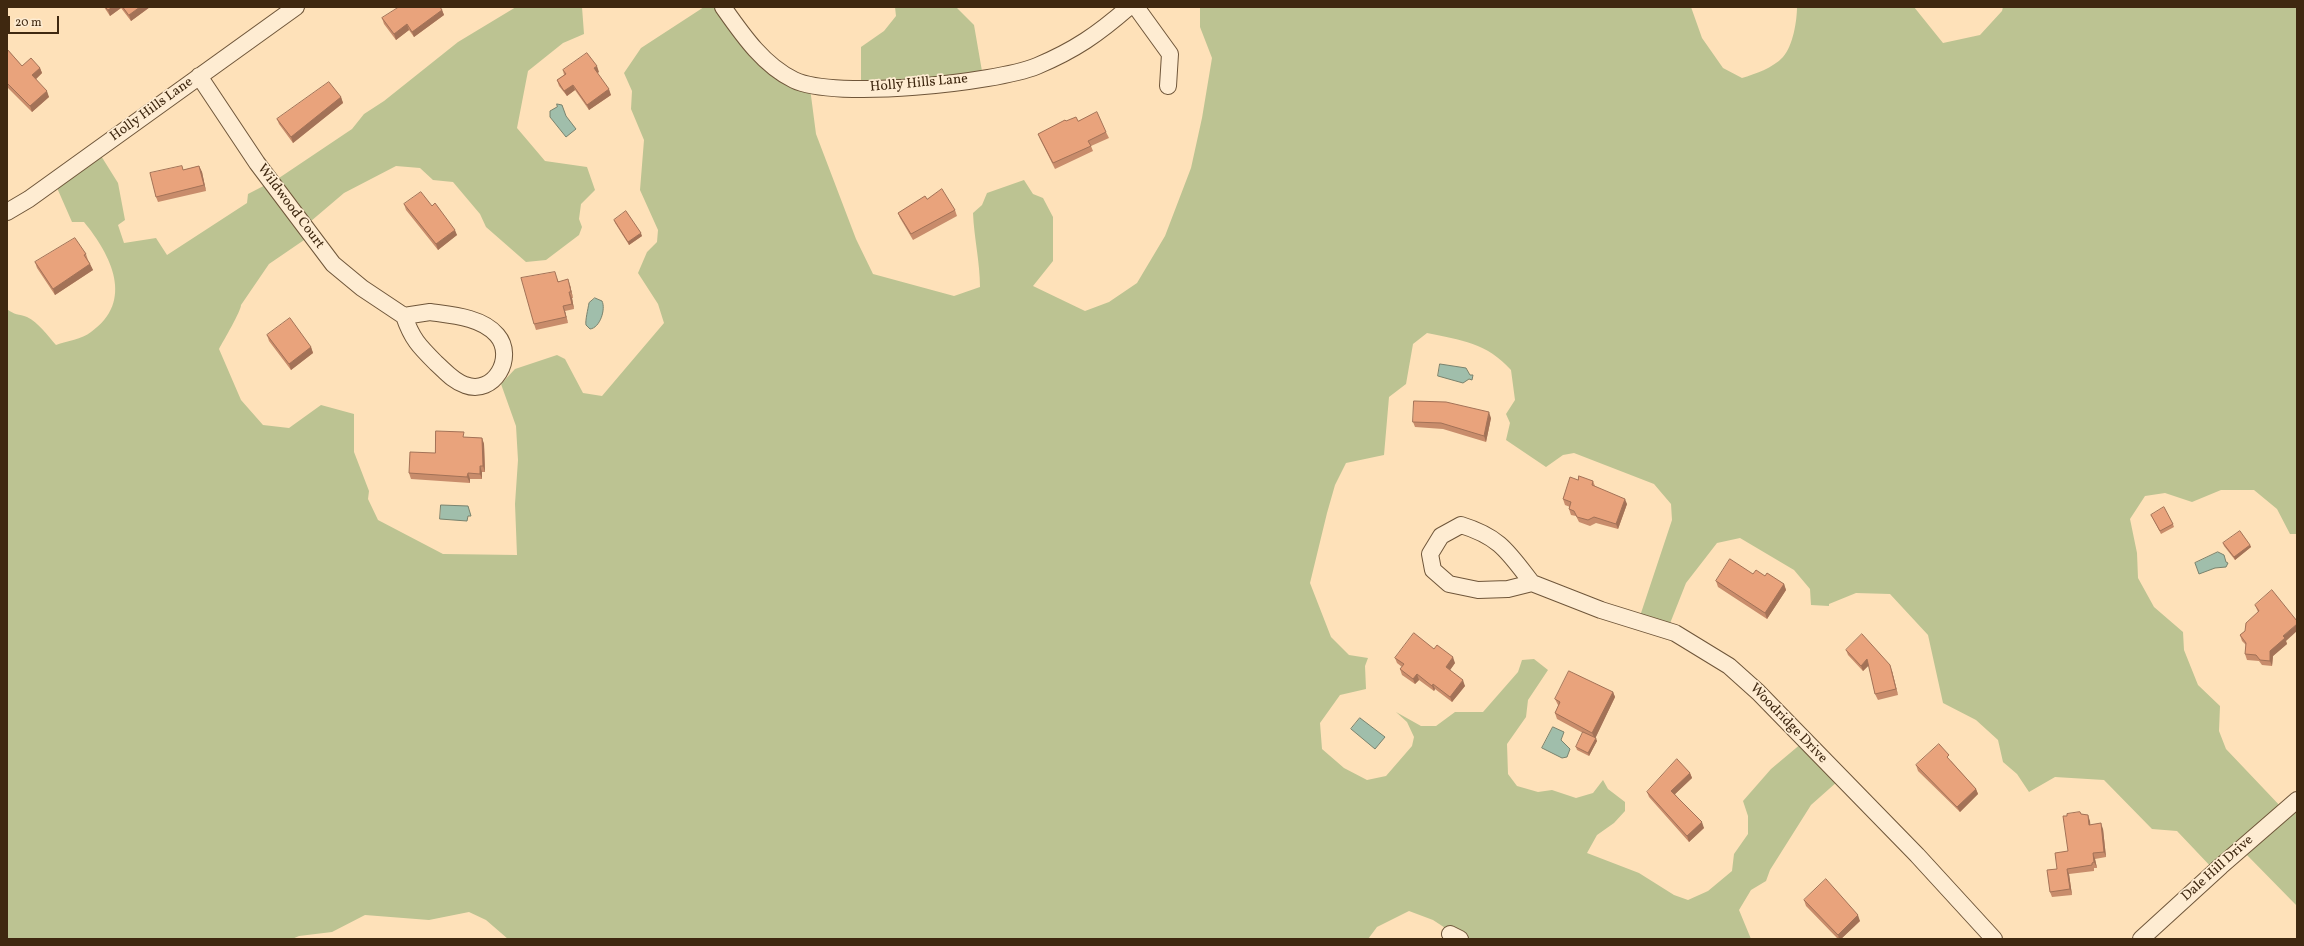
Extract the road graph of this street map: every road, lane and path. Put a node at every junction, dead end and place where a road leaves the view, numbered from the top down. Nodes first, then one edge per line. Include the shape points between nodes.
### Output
1 (296, 7) edge
2 (723, 7) edge
3 (1129, 7) edge
4 (1136, 7) edge
5 (199, 76) junction
6 (1168, 86) dead end
7 (7, 212) edge
8 (404, 316) junction
9 (1532, 583) junction
10 (2297, 800) edge
11 (1994, 939) edge
12 (2141, 939) edge

1 - 5 street, Holly Hills Lane
2 - 3 street, Holly Hills Lane via 764,59 795,81 819,87 868,89 930,85 1006,75 1024,70 1067,52 1098,34
4 - 6 street via 1170,54
5 - 7 street, Holly Hills Lane
5 - 8 street, Wildwood Court via 257,163 333,264 362,288
8 - 8 street via 430,312 481,323 498,335 504,348 503,367 494,379 482,385 466,386 452,378 412,338
9 - 9 street via 1508,589 1478,590 1449,584 1433,570 1430,554 1441,536 1461,525 1482,532 1504,546
9 - 11 street, Woodridge Drive via 1601,610 1675,633 1730,666 1917,855
10 - 12 street, Dale Hill Drive

